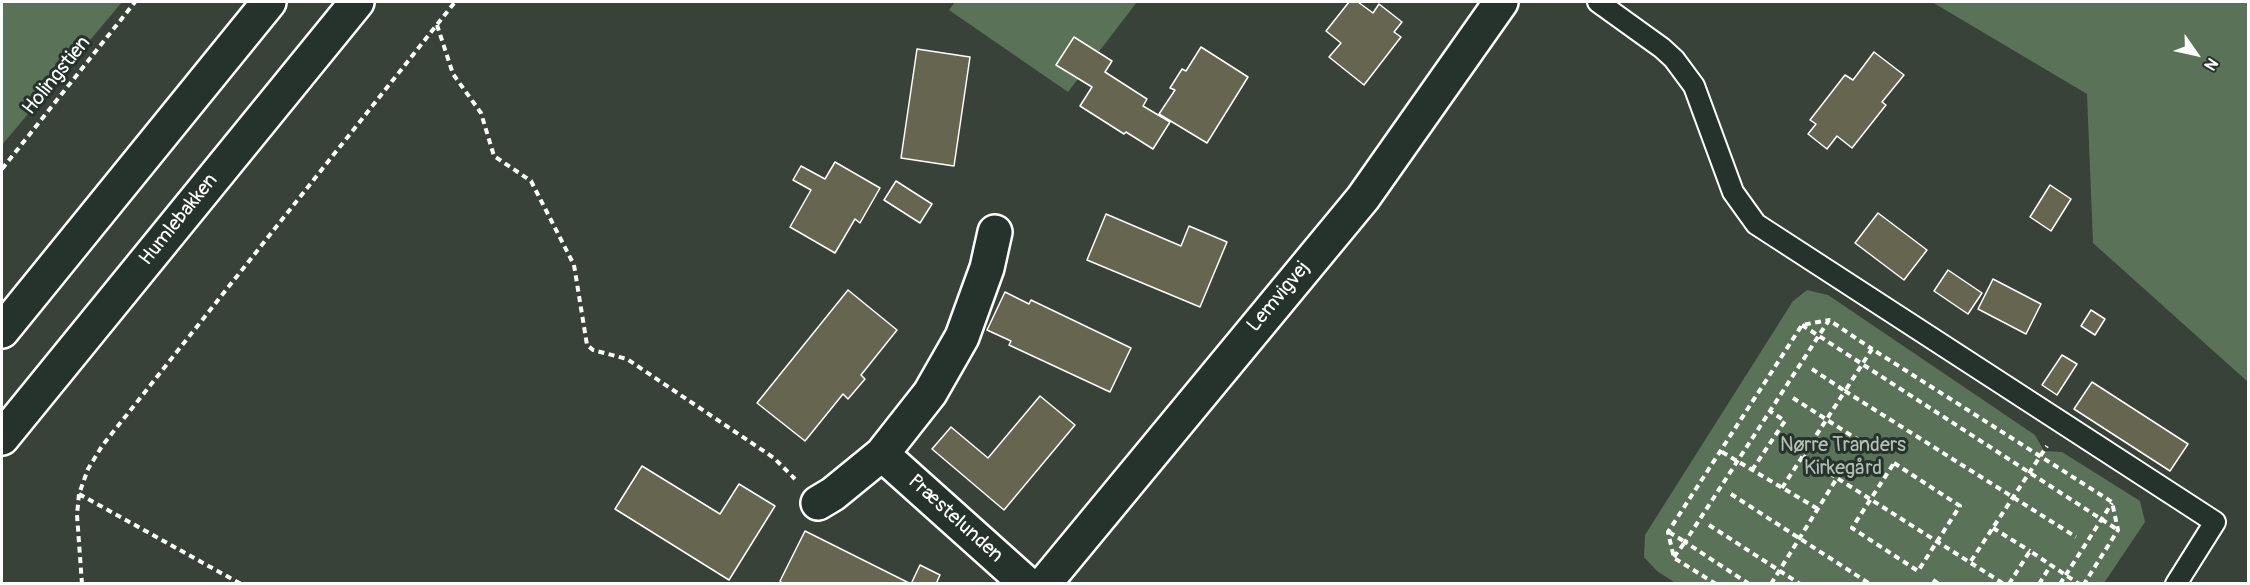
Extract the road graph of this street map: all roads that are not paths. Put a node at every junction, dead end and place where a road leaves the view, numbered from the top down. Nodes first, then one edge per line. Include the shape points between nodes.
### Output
1 (269, 2) edge
2 (357, 2) edge
3 (1501, 2) edge
4 (1598, 2) edge
5 (995, 232) dead end
6 (2, 332) edge
7 (2, 438) edge
8 (882, 454) junction
9 (818, 503) road end
10 (1027, 584) edge
11 (1044, 584) edge
12 (2176, 584) edge

1 - 6 street
2 - 7 street, Humlebakken
3 - 11 street, Lemvigvej via 1363,198
4 - 12 lane via 1662,48 1694,86 1733,192 1756,224 2215,522
5 - 8 street via 963,337 930,393
8 - 9 street
8 - 10 street, Præstelunden

